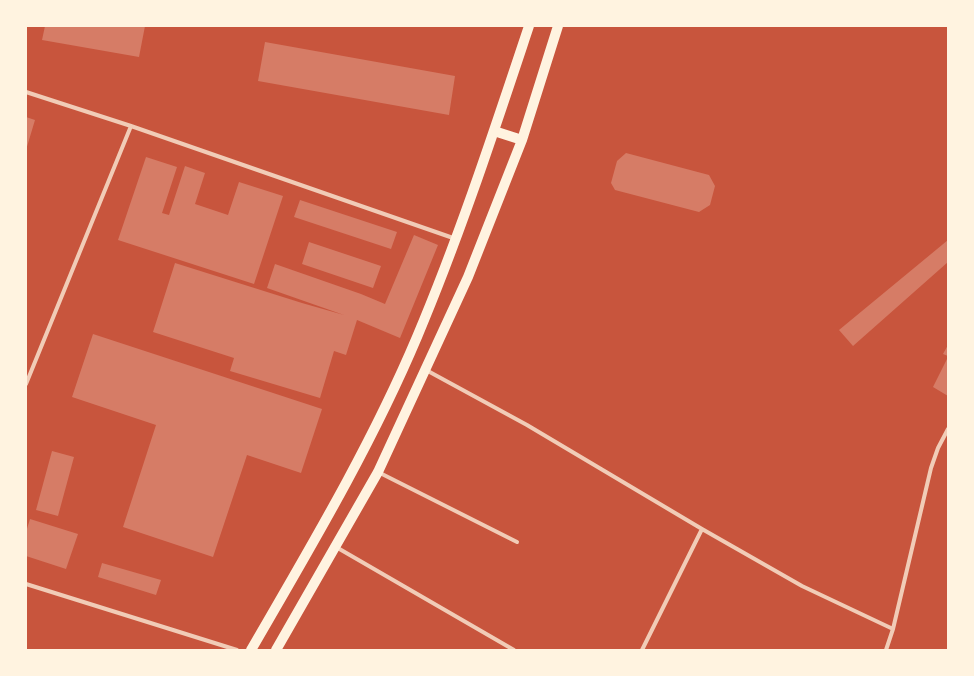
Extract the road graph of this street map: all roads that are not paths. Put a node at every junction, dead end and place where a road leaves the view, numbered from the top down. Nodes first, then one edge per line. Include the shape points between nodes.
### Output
1 (529, 26) edge
2 (558, 26) edge
3 (26, 92) edge
4 (131, 126) junction
5 (494, 131) junction
6 (522, 140) junction
7 (456, 239) junction
8 (426, 370) junction
9 (26, 384) edge
10 (948, 429) edge
11 (378, 472) junction
12 (702, 529) junction
13 (517, 542) dead end
14 (335, 546) junction
15 (26, 584) edge
16 (893, 629) junction
17 (237, 650) edge
18 (251, 650) edge
19 (276, 650) edge
20 (514, 650) edge
21 (642, 650) edge
22 (886, 650) edge

1 - 5 main road
2 - 6 main road
3 - 4 street
4 - 7 street
4 - 9 street
5 - 6 main road
5 - 7 main road
6 - 8 main road via 468,278
7 - 18 main road via 417,338 372,433
8 - 11 main road
8 - 12 street via 527,425
10 - 16 street via 931,468
11 - 13 street
11 - 14 main road
12 - 16 street via 802,586
12 - 21 street
14 - 19 main road
14 - 20 street
15 - 17 street
16 - 22 street

